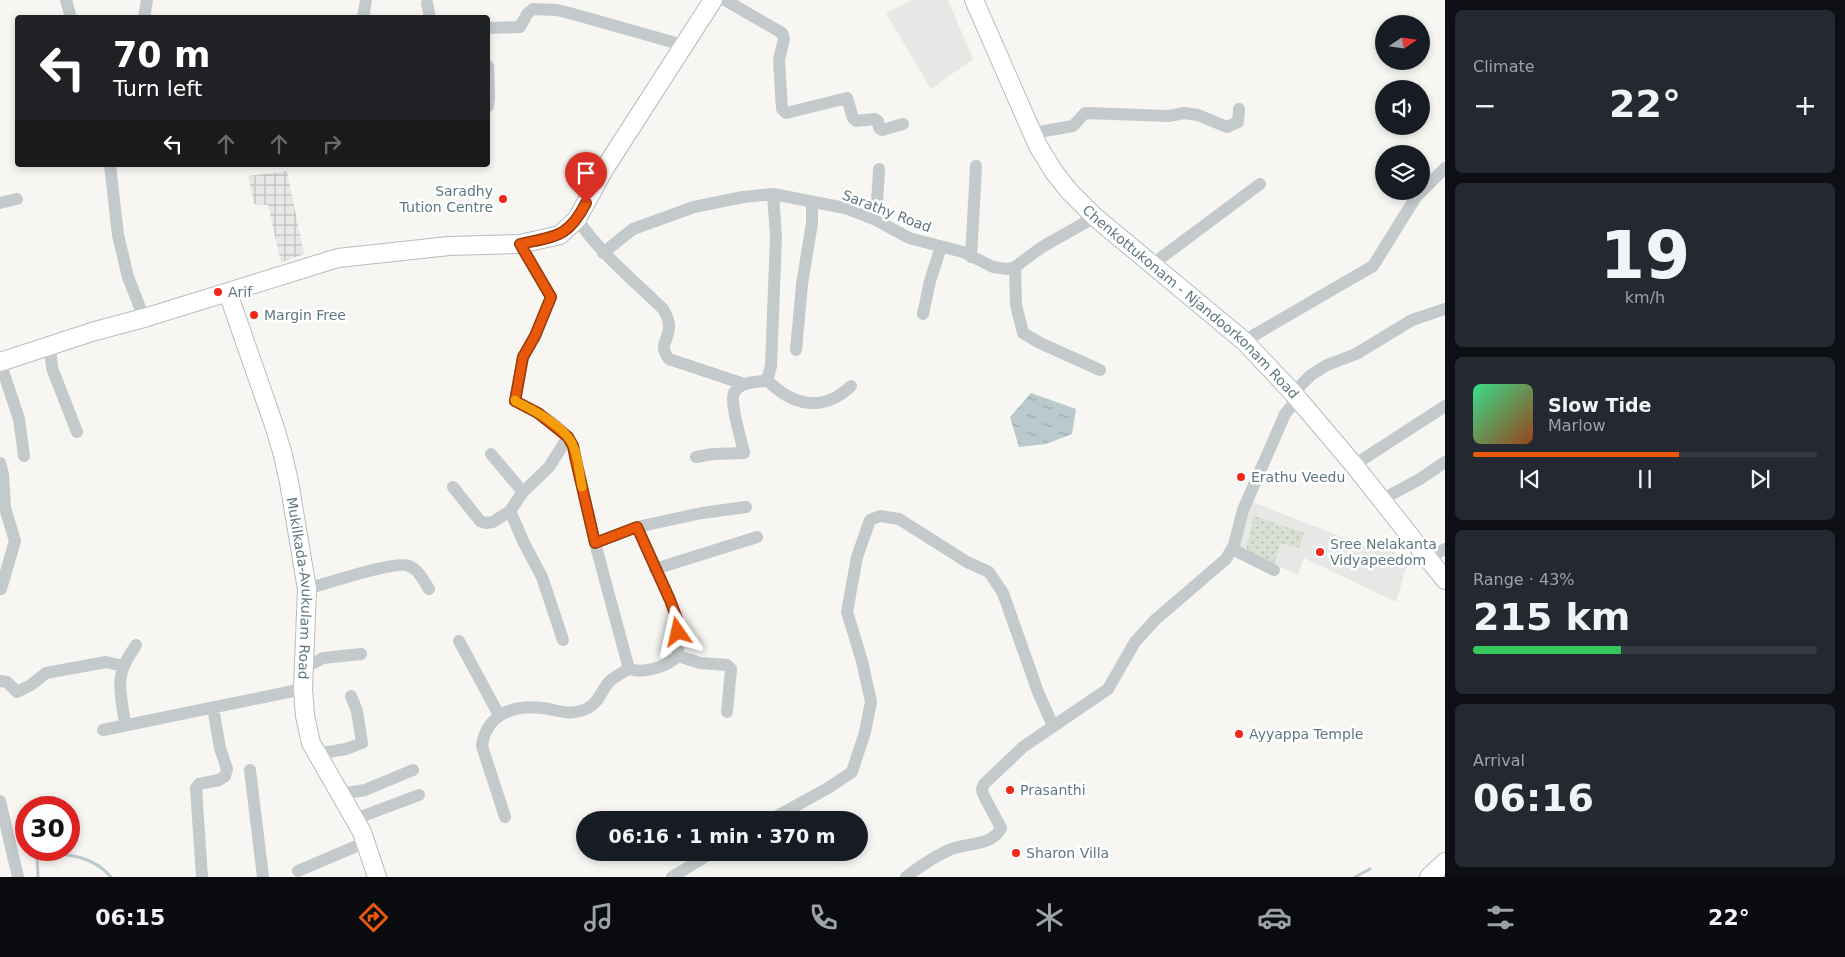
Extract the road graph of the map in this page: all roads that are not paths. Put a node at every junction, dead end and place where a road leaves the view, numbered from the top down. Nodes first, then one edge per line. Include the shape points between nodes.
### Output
1 (66, 0) edge
2 (147, 0) edge
3 (366, 0) edge
4 (713, 0) edge
5 (725, 0) edge
6 (974, 0) edge
7 (427, 4) dead end
8 (533, 4) edge
9 (557, 5) edge
10 (70, 15) edge
11 (144, 15) edge
12 (364, 15) edge
13 (429, 15) edge
14 (490, 28) edge
15 (683, 46) junction
16 (1239, 109) dead end
17 (903, 124) dead end
18 (1033, 133) junction
19 (976, 166) dead end
20 (110, 167) edge
21 (879, 169) dead end
22 (1444, 170) edge
23 (1260, 184) dead end
24 (773, 194) junction
25 (17, 199) dead end
26 (812, 202) junction
27 (0, 203) edge
28 (1095, 217) junction
29 (578, 219) junction
30 (876, 220) junction
31 (520, 244) junction
32 (941, 247) junction
33 (604, 253) junction
34 (972, 257) junction
35 (1155, 266) junction
36 (1015, 267) junction
37 (228, 293) junction
38 (1445, 309) edge
39 (923, 314) dead end
40 (144, 318) junction
41 (1244, 341) junction
42 (50, 346) junction
43 (796, 350) dead end
44 (0, 362) edge
45 (1100, 370) dead end
46 (766, 379) junction
47 (744, 384) junction
48 (851, 386) dead end
49 (1295, 395) junction
50 (1445, 406) edge
51 (78, 432) dead end
52 (568, 437) junction
53 (491, 454) dead end
54 (24, 456) dead end
55 (696, 457) dead end
56 (1445, 462) edge
57 (0, 463) edge
58 (1354, 466) junction
59 (453, 487) dead end
60 (523, 492) junction
61 (1381, 500) junction
62 (746, 507) dead end
63 (510, 511) junction
64 (637, 527) junction
65 (757, 537) dead end
66 (595, 543) junction
67 (1232, 549) junction
68 (1445, 549) edge
69 (1428, 558) junction
70 (655, 569) junction
71 (1274, 570) dead end
72 (1445, 580) edge
73 (307, 589) junction
74 (429, 589) dead end
75 (1, 590) edge
76 (563, 640) dead end
77 (458, 641) dead end
78 (136, 645) dead end
79 (361, 654) dead end
80 (678, 656) junction
81 (123, 666) junction
82 (304, 668) junction
83 (628, 669) junction
84 (0, 681) edge
85 (303, 689) junction
86 (351, 696) dead end
87 (213, 708) junction
88 (727, 712) dead end
89 (499, 715) junction
90 (125, 724) junction
91 (1053, 726) junction
92 (103, 730) dead end
93 (317, 754) junction
94 (250, 770) dead end
95 (413, 770) dead end
96 (341, 794) junction
97 (419, 795) dead end
98 (0, 800) edge
99 (786, 811) edge
100 (504, 817) dead end
101 (355, 819) junction
102 (366, 842) junction
103 (698, 861) edge
104 (1445, 862) edge
105 (298, 871) dead end
106 (18, 877) edge
107 (202, 877) edge
108 (264, 877) edge
109 (378, 877) edge
110 (672, 877) edge
111 (906, 877) edge
112 (1429, 877) edge

1 - 10 street
2 - 11 street
3 - 12 street
4 - 15 main road
5 - 17 street via 782,34 784,39 779,60 782,109 786,113 847,98 856,121 875,119 882,130
6 - 18 main road, Chenkottukonam - Njandoorkonam Road
7 - 13 street
8 - 9 street
8 - 14 street via 520,27
9 - 15 street
15 - 29 main road via 605,168
16 - 18 street via 1238,122 1227,127 1184,113 1169,116 1084,113 1073,126
18 - 28 main road, Chenkottukonam - Njandoorkonam Road via 1054,172
19 - 34 street
20 - 40 street via 118,235 128,277
21 - 30 street
22 - 41 street via 1416,197 1373,266
23 - 35 street via 1162,257
24 - 26 street, Sarathy Road
24 - 33 street, Sarathy Road via 694,207 633,229
24 - 46 street via 776,237 771,366
25 - 27 street
26 - 30 street, Sarathy Road via 845,208
26 - 43 street
28 - 35 main road, Chenkottukonam - Njandoorkonam Road
28 - 36 street via 1042,247
29 - 31 main road via 560,235
29 - 33 street
30 - 32 street, Sarathy Road via 909,238
31 - 37 main road via 449,246 338,258
31 - 52 street via 551,297 523,357 515,401 538,413
32 - 34 street, Sarathy Road
32 - 39 street
33 - 47 street via 663,309 670,328 664,344 664,353 669,359
34 - 36 street, Sarathy Road via 993,267
35 - 41 main road, Chenkottukonam - Njandoorkonam Road
36 - 45 street via 1016,305 1023,333
37 - 40 main road
37 - 73 main road, Mukilkada-Avukulam Road via 283,455
38 - 49 street via 1412,320 1364,349 1328,364 1311,375
40 - 42 main road
41 - 49 main road, Chenkottukonam - Njandoorkonam Road
42 - 44 main road
42 - 51 street via 52,368
44 - 54 street via 19,419
46 - 47 street
46 - 48 street via 796,401 815,404 826,402
47 - 55 street via 735,390 733,396 744,453
49 - 58 main road, Chenkottukonam - Njandoorkonam Road
49 - 67 street via 1243,510
50 - 58 street
52 - 60 street via 549,466
52 - 66 street via 573,446
53 - 60 street
56 - 61 street
57 - 75 street via 5,508 16,541
58 - 61 main road, Chenkottukonam - Njandoorkonam Road
59 - 63 street via 480,521 493,522
60 - 63 street
61 - 69 main road, Chenkottukonam - Njandoorkonam Road
62 - 64 street
63 - 76 street via 542,577
64 - 66 street
64 - 70 street
65 - 70 street
66 - 83 street
67 - 71 street
67 - 91 street via 1222,565 1155,620 1135,642 1108,689
68 - 69 street
69 - 72 main road, Chenkottukonam - Njandoorkonam Road
70 - 80 street via 677,619
73 - 74 street via 402,564 418,570
73 - 82 main road, Mukilkada-Avukulam Road
77 - 89 street
78 - 81 street
79 - 82 street via 323,658
80 - 83 street via 669,663 638,672
80 - 88 street via 700,663 727,665 730,669
81 - 84 street via 106,662 46,674 17,692 7,682
81 - 90 street via 121,682
82 - 85 main road, Mukilkada-Avukulam Road
83 - 89 street via 613,678 598,700 587,708 562,713 523,708
85 - 87 street
85 - 93 main road, Mukilkada-Avukulam Road via 311,744
86 - 93 street via 362,743
87 - 90 street
87 - 107 street via 227,769 219,780 199,784 196,788
89 - 100 street via 489,723 483,734 482,746
90 - 92 street
91 - 99 street via 1003,593 989,572 966,562 899,519 880,516 870,520 865,532 847,612 871,702 865,732 852,772
91 - 111 street via 1023,747 984,784 982,794 1002,828 998,835 949,851
93 - 96 main road, Mukilkada-Avukulam Road
94 - 108 street
95 - 96 street via 365,790
96 - 101 main road, Mukilkada-Avukulam Road
97 - 101 street
98 - 106 street
101 - 102 main road, Mukilkada-Avukulam Road
102 - 105 street
102 - 109 main road, Mukilkada-Avukulam Road
103 - 110 street
104 - 112 main road

